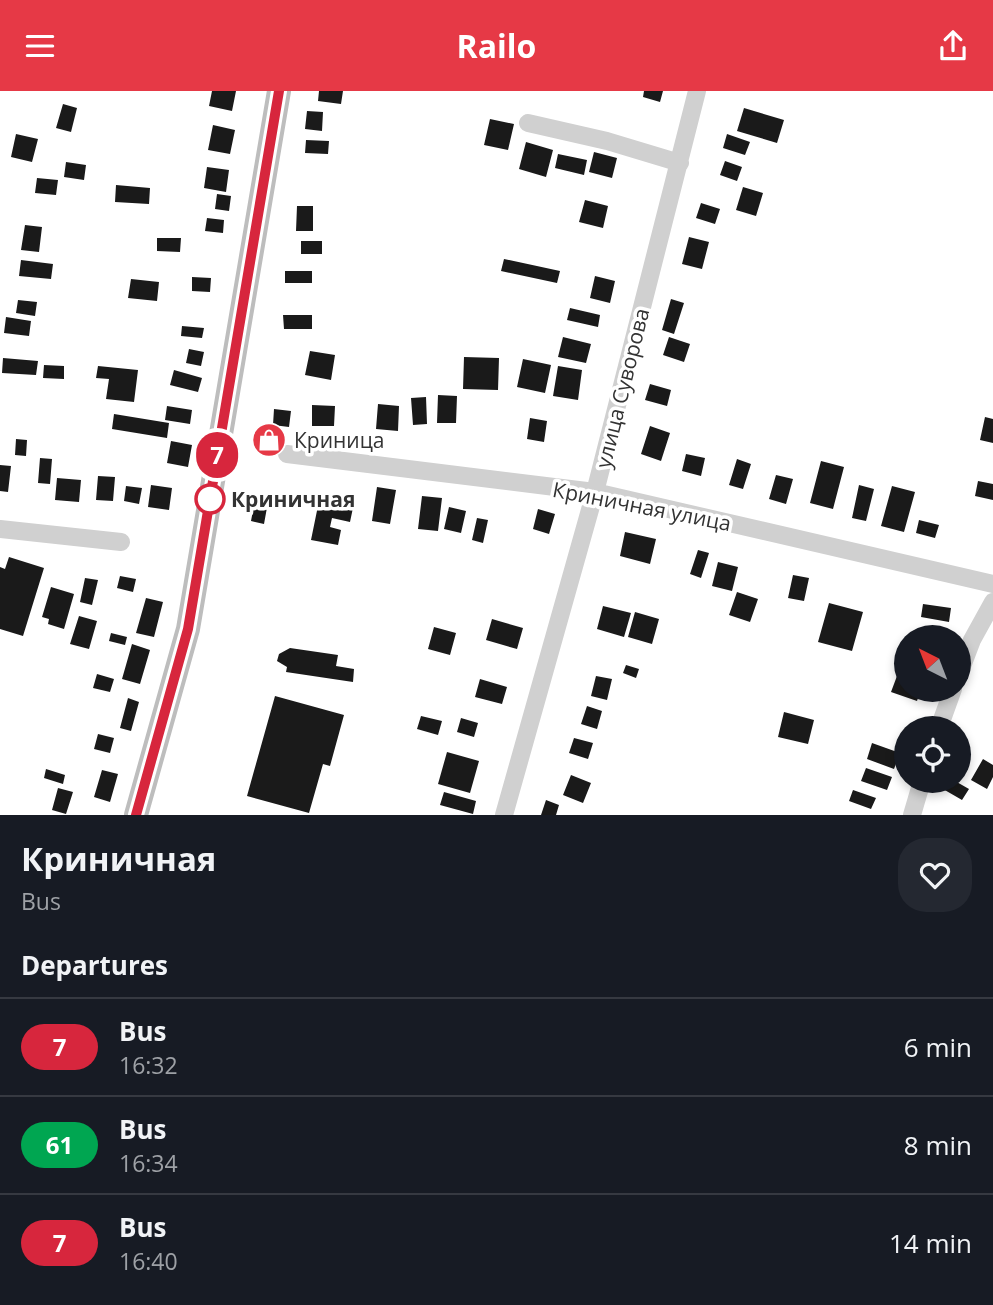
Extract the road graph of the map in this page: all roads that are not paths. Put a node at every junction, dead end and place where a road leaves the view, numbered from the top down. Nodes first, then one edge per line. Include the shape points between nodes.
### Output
1 (279, 91) edge
2 (697, 91) edge
3 (528, 123) dead end
4 (680, 163) junction
5 (287, 454) dead end
6 (595, 492) junction
7 (0, 529) edge
8 (121, 542) dead end
9 (993, 584) edge
10 (993, 602) edge
11 (971, 643) edge
12 (918, 793) edge
13 (136, 815) edge
14 (504, 815) edge
15 (912, 815) edge

1 - 13 main road via 188,629
2 - 4 street, улица Суворова
3 - 4 street
4 - 6 street, улица Суворова
5 - 6 street, Криничная улица
6 - 9 street, Криничная улица
6 - 14 street, улица Суворова
7 - 8 street
10 - 11 street
12 - 15 street

